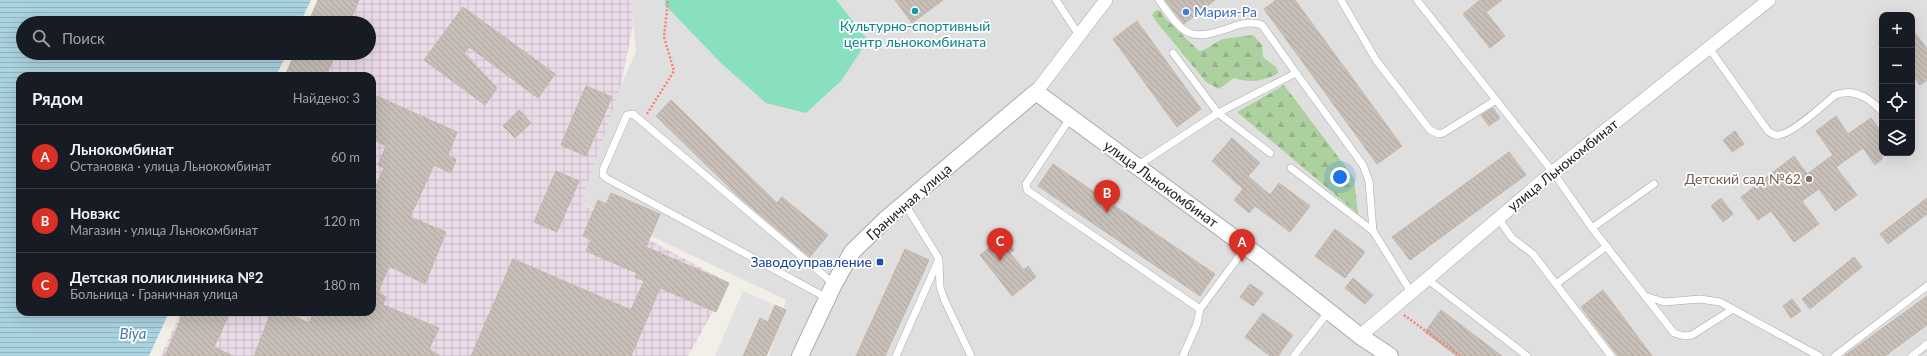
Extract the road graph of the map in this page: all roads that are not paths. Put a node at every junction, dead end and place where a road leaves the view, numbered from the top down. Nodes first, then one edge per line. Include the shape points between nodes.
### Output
1 (1056, 0) edge
2 (1106, 0) edge
3 (1159, 0) edge
4 (1341, 0) edge
5 (1417, 0) edge
6 (1769, 0) edge
7 (1079, 35) junction
8 (1709, 48) junction
9 (1173, 52) dead end
10 (1296, 73) junction
11 (1036, 92) junction
12 (1496, 100) junction
13 (1879, 109) edge
14 (1218, 114) junction
15 (1071, 117) junction
16 (1270, 153) dead end
17 (1137, 166) junction
18 (1291, 168) dead end
19 (1553, 172) junction
20 (1654, 184) dead end
21 (905, 204) junction
22 (1498, 218) junction
23 (1592, 228) junction
24 (1373, 231) junction
25 (1606, 246) junction
26 (1246, 247) junction
27 (939, 259) junction
28 (1427, 279) junction
29 (1556, 284) junction
30 (1927, 286) edge
31 (831, 291) junction
32 (1412, 292) junction
33 (1645, 296) junction
34 (1200, 309) junction
35 (1734, 310) junction
36 (1329, 311) junction
37 (1360, 336) junction
38 (1927, 344) edge
39 (800, 356) edge
40 (896, 356) edge
41 (971, 356) edge
42 (1183, 356) edge
43 (1294, 356) edge
44 (1390, 356) edge
45 (1528, 356) edge
46 (1611, 356) edge
47 (1819, 356) edge
48 (1835, 356) edge
49 (1912, 356) edge

1 - 7 lane
2 - 7 street
3 - 10 lane via 1172,18 1192,34 1202,36 1242,23 1262,25
4 - 12 lane via 1376,60 1434,133 1443,133
5 - 12 lane
6 - 8 street, улица Льнокомбинат
7 - 11 street
8 - 13 lane via 1772,134 1778,136 1788,131 1841,93 1868,98
8 - 19 street, улица Льнокомбинат
9 - 14 lane
10 - 14 lane
10 - 24 lane via 1368,174
11 - 15 street, улица Льнокомбинат
11 - 21 street, Граничная улица
12 - 19 lane
14 - 16 lane
14 - 17 lane
15 - 17 street, улица Льнокомбинат
15 - 34 lane via 1026,184 1027,190
17 - 26 street, улица Льнокомбинат
18 - 24 lane
19 - 22 street, улица Льнокомбинат
19 - 23 lane
20 - 23 lane
21 - 27 lane
21 - 31 street, Граничная улица via 852,252
22 - 28 street, улица Льнокомбинат
22 - 29 lane via 1512,238 1533,254
23 - 25 lane
24 - 32 lane
25 - 29 lane
25 - 33 lane
26 - 34 lane
26 - 36 street, улица Льнокомбинат
27 - 40 lane
27 - 41 lane via 940,286 944,299
28 - 32 street, улица Льнокомбинат
28 - 45 lane
29 - 46 lane
30 - 48 lane
31 - 31 lane via 606,178 603,170 627,115 633,114 642,121
31 - 39 street, Граничная улица
32 - 37 street, улица Льнокомбинат
33 - 35 lane via 1664,302 1700,299 1720,302
33 - 35 lane via 1674,333 1684,336 1692,335
34 - 42 lane via 1197,324
35 - 47 lane
36 - 37 street, улица Льнокомбинат
36 - 43 lane
37 - 44 street, улица Льнокомбинат
38 - 49 lane

